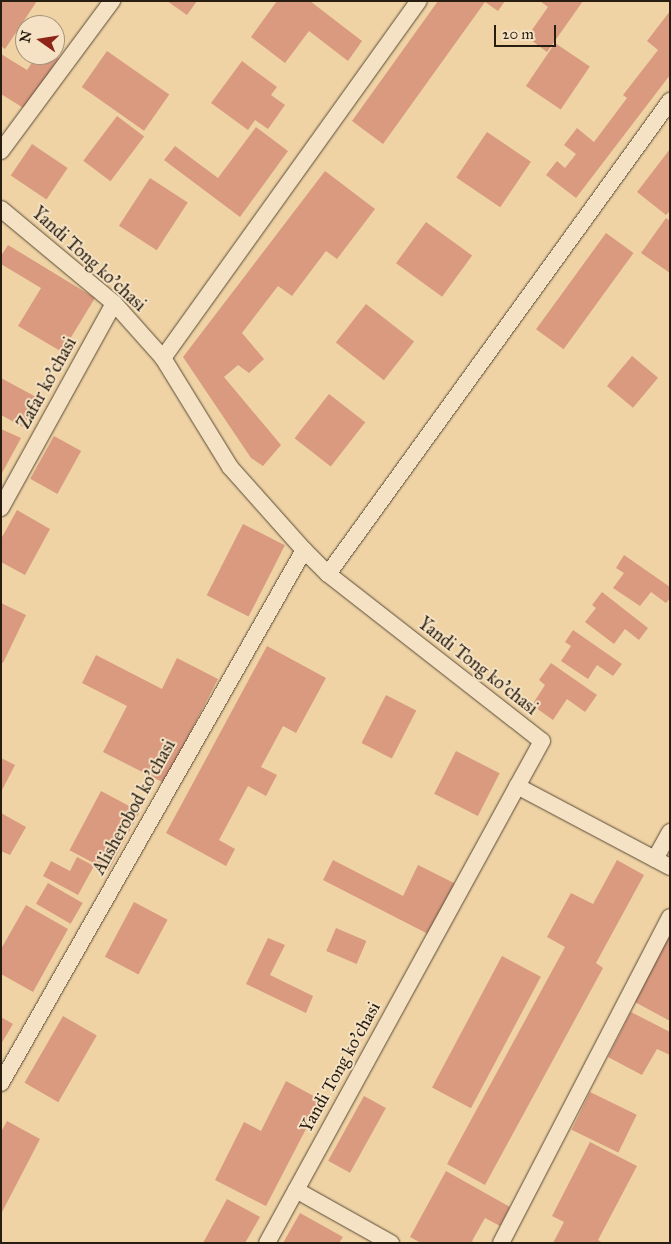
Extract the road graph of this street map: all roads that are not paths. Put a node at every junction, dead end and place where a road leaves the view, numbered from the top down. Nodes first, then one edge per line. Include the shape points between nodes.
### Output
1 (112, 1) edge
2 (419, 1) edge
3 (670, 101) edge
4 (1, 151) edge
5 (1, 208) edge
6 (114, 303) junction
7 (163, 358) junction
8 (1, 508) edge
9 (304, 550) junction
10 (328, 574) junction
11 (518, 786) junction
12 (670, 832) edge
13 (663, 863) edge
14 (670, 917) edge
15 (1, 1083) edge
16 (296, 1190) junction
17 (267, 1243) edge
18 (391, 1243) edge
19 (501, 1243) edge

1 - 4 street
2 - 7 street
3 - 10 street
5 - 6 street, Yandi Tong ko'chasi
6 - 7 street, Yandi Tong ko'chasi
6 - 8 street, Zafar ko'chasi
7 - 9 street, Yandi Tong ko'chasi via 230,467
9 - 10 street, Yandi Tong ko'chasi
9 - 15 street, Alisherobod ko'chasi
10 - 11 street, Yandi Tong ko'chasi via 542,741
11 - 13 street
11 - 16 street, Yandi Tong ko'chasi
12 - 13 street
14 - 19 street
16 - 17 street, Yandi Tong ko'chasi
16 - 18 street

